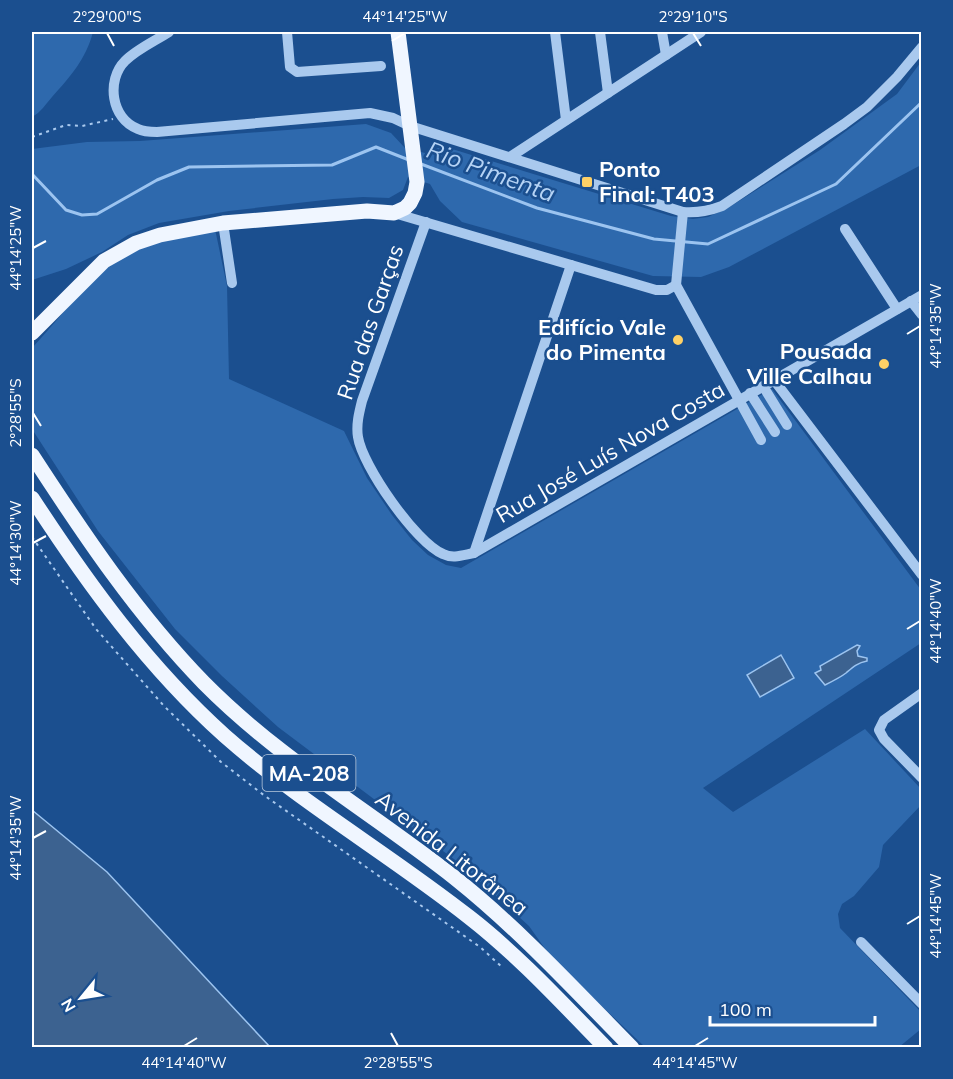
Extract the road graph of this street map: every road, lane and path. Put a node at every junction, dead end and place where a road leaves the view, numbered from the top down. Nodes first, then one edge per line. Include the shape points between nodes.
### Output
1 (169, 32) edge
2 (286, 32) edge
3 (398, 32) edge
4 (555, 32) edge
5 (600, 32) edge
6 (662, 32) edge
7 (701, 32) edge
8 (921, 47) edge
9 (666, 55) junction
10 (381, 66) dead end
11 (608, 93) junction
12 (121, 116) junction
13 (566, 120) junction
14 (414, 127) junction
15 (32, 137) edge
16 (510, 157) junction
17 (410, 203) junction
18 (683, 212) junction
19 (394, 213) junction
20 (426, 222) junction
21 (224, 223) junction
22 (845, 229) dead end
23 (571, 266) junction
24 (232, 283) dead end
25 (676, 285) junction
26 (921, 295) edge
27 (911, 301) junction
28 (897, 309) junction
29 (921, 315) edge
30 (32, 333) edge
31 (774, 380) junction
32 (763, 386) junction
33 (750, 393) junction
34 (739, 400) junction
35 (787, 426) dead end
36 (775, 432) dead end
37 (761, 440) dead end
38 (32, 455) edge
39 (32, 498) edge
40 (474, 552) junction
41 (921, 575) edge
42 (921, 693) edge
43 (921, 778) edge
44 (452, 904) junction
45 (498, 915) junction
46 (861, 942) dead end
47 (512, 955) junction
48 (555, 969) junction
49 (921, 1004) edge
50 (606, 1047) edge
51 (632, 1047) edge

1 - 12 street via 126,60 118,72 114,86
2 - 10 street via 290,67 297,72
3 - 14 main road
4 - 13 street
5 - 11 street
6 - 9 street
7 - 9 street
8 - 18 street via 882,93 844,124 722,206 704,212
9 - 11 street
11 - 13 street
12 - 14 street via 130,125 146,131 360,113 383,115
12 - 15 path via 82,126 66,125
13 - 16 street
14 - 16 street
14 - 17 main road via 417,182
16 - 18 street
17 - 19 main road
17 - 20 street
18 - 25 street
19 - 20 street
19 - 21 main road via 368,211
20 - 23 street
20 - 40 street, Rua das Garças via 362,401 358,438 365,458 397,508 432,549 458,557
21 - 24 street
21 - 30 main road via 160,235 122,250 93,271
22 - 28 street
23 - 25 street via 656,290
23 - 40 street
25 - 34 street
26 - 27 street, Rua José Luís Nova Costa
27 - 28 street, Rua José Luís Nova Costa
27 - 29 street
28 - 31 street, Rua José Luís Nova Costa
31 - 32 street, Rua José Luís Nova Costa
31 - 41 street
32 - 33 street, Rua José Luís Nova Costa
32 - 35 street
33 - 34 street, Rua José Luís Nova Costa
33 - 36 street
34 - 37 street
34 - 40 street, Rua José Luís Nova Costa
38 - 45 main road, Avenida Litorânea / MA-208 via 123,589 204,683 262,736
39 - 44 main road, Avenida Litorânea / MA-208 via 118,621 200,712 274,777
42 - 43 street via 885,720 879,730
44 - 45 main road via 491,927 498,923
44 - 47 main road, Avenida Litorânea / MA-208
45 - 48 main road, Avenida Litorânea / MA-208
46 - 49 street
47 - 48 main road via 513,946 522,944
47 - 50 main road, Avenida Litorânea / MA-208
48 - 51 main road, Avenida Litorânea / MA-208

